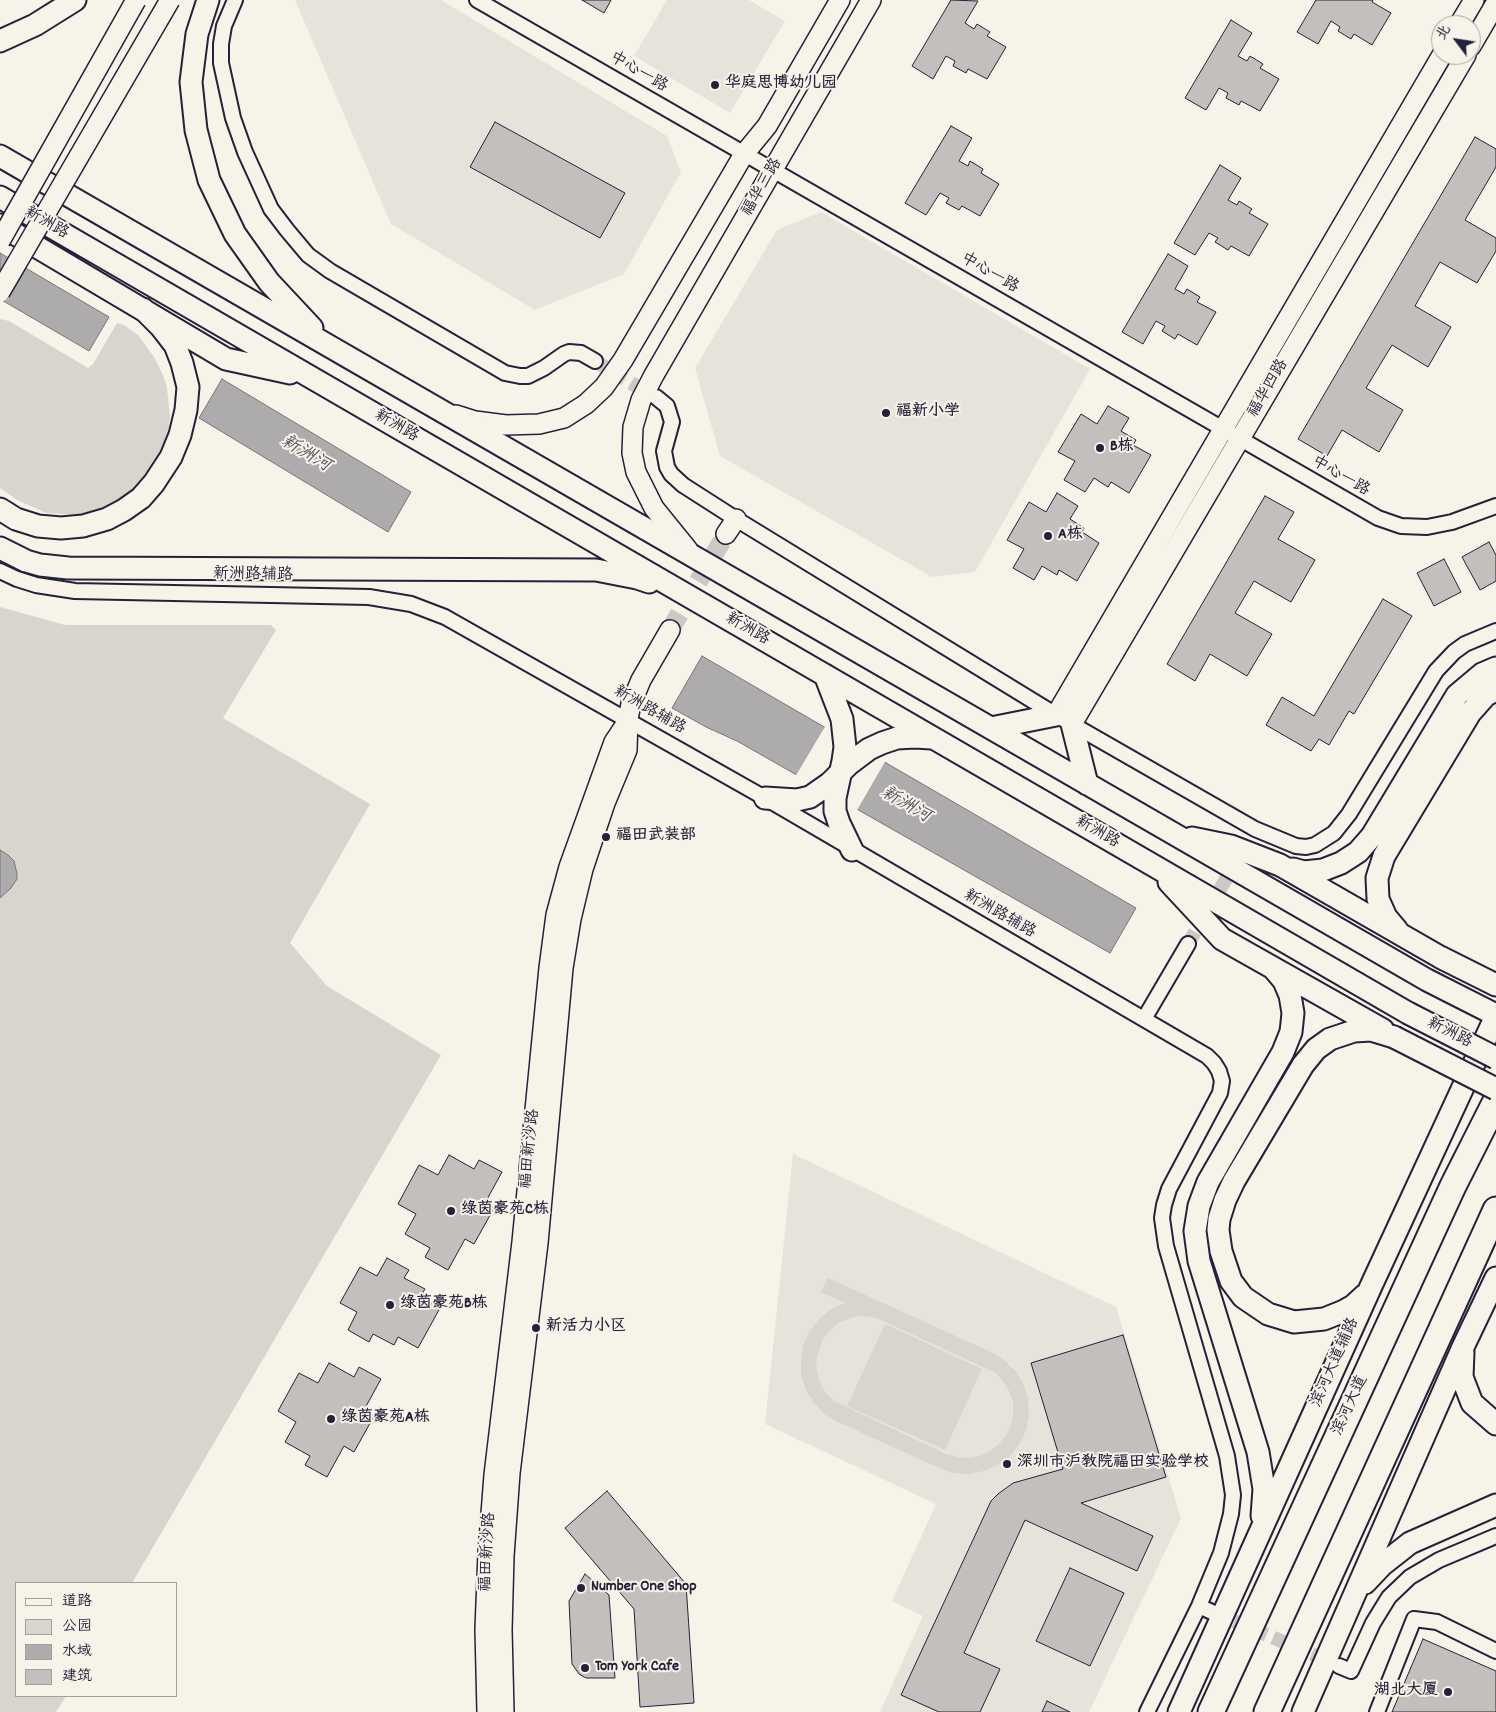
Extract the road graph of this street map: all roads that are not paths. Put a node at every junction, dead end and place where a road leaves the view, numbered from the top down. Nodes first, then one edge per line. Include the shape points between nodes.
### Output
1 (74, 0) edge
2 (136, 0) edge
3 (170, 0) edge
4 (208, 0) edge
5 (235, 0) edge
6 (476, 0) edge
7 (840, 0) edge
8 (871, 0) edge
9 (1474, 0) edge
10 (1496, 3) edge
11 (1465, 15) edge
12 (1481, 29) edge
13 (0, 41) edge
14 (1436, 65) edge
15 (1460, 65) edge
16 (744, 154) junction
17 (0, 156) edge
18 (772, 170) junction
19 (0, 197) edge
20 (0, 225) edge
21 (0, 240) edge
22 (0, 292) edge
23 (143, 309) junction
24 (327, 345) junction
25 (595, 361) tunnel mouth
26 (310, 377) junction
27 (656, 397) tunnel mouth
28 (438, 409) junction
29 (1223, 429) junction
30 (1240, 439) junction
31 (1496, 506) edge
32 (0, 509) edge
33 (0, 548) edge
34 (694, 557) junction
35 (0, 571) edge
36 (683, 593) junction
37 (670, 630) tunnel mouth
38 (1496, 631) edge
39 (1496, 668) edge
40 (825, 675) junction
41 (1496, 690) edge
42 (628, 719) junction
43 (1064, 719) junction
44 (991, 728) junction
45 (934, 738) junction
46 (840, 774) junction
47 (1087, 784) junction
48 (765, 798) junction
49 (1172, 833) junction
50 (852, 850) junction
51 (1280, 865) junction
52 (1154, 866) junction
53 (1400, 934) junction
54 (1188, 944) tunnel mouth
55 (1273, 968) junction
56 (1496, 985) edge
57 (1496, 1016) edge
58 (1144, 1020) junction
59 (1394, 1037) junction
60 (1496, 1058) edge
61 (1496, 1089) edge
62 (1496, 1101) edge
63 (1496, 1210) edge
64 (1496, 1278) edge
65 (1372, 1284) junction
66 (1463, 1347) junction
67 (1496, 1424) edge
68 (1496, 1505) edge
69 (1260, 1531) junction
70 (1496, 1536) edge
71 (1353, 1599) junction
72 (1199, 1606) junction
73 (1214, 1613) tunnel mouth
74 (1496, 1651) edge
75 (1339, 1666) tunnel mouth
76 (487, 1712) edge
77 (504, 1712) edge
78 (1147, 1712) edge
79 (1179, 1712) edge
80 (1211, 1712) edge
81 (1267, 1712) edge
82 (1303, 1712) edge
83 (1378, 1712) edge

1 - 13 main road via 35,25
2 - 21 street, bridge
3 - 22 street, bridge
4 - 24 main road via 197,34 191,82 196,130 209,180 235,234 269,282
5 - 25 street via 224,26 221,44 221,63 233,118 271,208 308,255 505,373 528,376 570,352 581,353
6 - 16 street, 中心一路
7 - 16 street, 福华三路 via 767,126
8 - 18 street, 福华三路
9 - 11 street
10 - 12 street
14 - 29 street, 福华四路
15 - 30 street, 福华四路
16 - 18 street, 中心一路
16 - 28 street, 福华三路 via 623,360 604,387 586,404 564,418 539,424 506,425 475,421
17 - 24 main road
18 - 29 street, 中心一路
18 - 34 street, 福华三路 via 654,375 641,400 633,427 632,453 636,472 654,508
19 - 26 main road, 新洲路
20 - 23 main road
23 - 26 main road via 226,359
23 - 32 main road via 175,345 188,387 180,435 154,484 124,510 83,526 38,526 16,519
24 - 28 main road
26 - 36 main road, 新洲路
27 - 43 street via 667,406 672,422 664,451 671,474 731,526
28 - 34 main road
29 - 30 street, 中心一路
29 - 43 street, 福华四路
30 - 31 street, 中心一路 via 1348,503 1389,523 1414,527 1438,525
30 - 43 street, 福华四路
33 - 36 main road via 26,561 68,568 596,570 637,578
34 - 44 main road
35 - 42 street, 新洲路辅路 via 36,585 75,590 349,595 392,599 453,621
36 - 40 main road, 新洲路
37 - 42 street, 福田新沙路 via 636,690
38 - 43 street via 1466,644 1436,671 1349,814 1334,834 1306,847 1253,834
39 - 51 main road via 1482,674 1457,695 1372,836 1358,852 1323,870 1304,872
40 - 45 main road, 新洲路
40 - 46 main road via 842,719 844,761
41 - 53 main road via 1486,695 1470,713 1384,856 1377,878 1378,899
42 - 48 street, 新洲路辅路
42 - 76 street, 福田新沙路 via 614,742 569,867 556,916 548,968 488,1554
42 - 77 street, 福田新沙路 via 627,750 583,869 563,968 538,1243 510,1473 502,1630
43 - 44 main road
43 - 47 main road
44 - 47 main road
45 - 46 main road via 915,736 882,743 869,749
45 - 52 main road, 新洲路
46 - 48 main road via 810,797 797,800
46 - 50 main road via 834,798 835,811
47 - 49 main road
48 - 50 street, 新洲路辅路
49 - 51 main road via 1231,846
49 - 57 main road via 1426,980
50 - 58 street, 新洲路辅路
51 - 53 main road
52 - 55 main road via 1222,939
52 - 60 main road, 新洲路, bridge via 1408,1013
53 - 56 main road
54 - 58 street
55 - 59 main road
55 - 69 main road via 1290,995 1293,1013 1290,1032 1283,1052 1208,1182 1198,1206 1195,1231 1199,1261 1258,1452 1264,1489
57 - 65 main road, 滨河大道辅路
58 - 72 street, 新洲路辅路 via 1207,1056 1222,1081 1220,1092 1173,1181 1162,1218 1166,1246 1227,1456 1233,1495 1221,1554
59 - 61 main road, bridge
59 - 65 main road via 1371,1030 1354,1031 1330,1039 1316,1049 1303,1065 1234,1181 1219,1219 1219,1240 1231,1281 1243,1297 1268,1314 1294,1322 1335,1316 1354,1306
62 - 80 highway, 滨河大道 via 1449,1195
63 - 81 highway
64 - 66 main road
65 - 69 main road, 滨河大道辅路
66 - 67 main road via 1462,1377 1472,1403
66 - 71 main road
68 - 71 main road via 1410,1542 1382,1564
69 - 79 main road, 滨河大道辅路
70 - 75 street via 1439,1560 1410,1577 1389,1597 1351,1671
71 - 82 main road
72 - 73 street
72 - 78 street
74 - 83 street via 1437,1622 1414,1619

